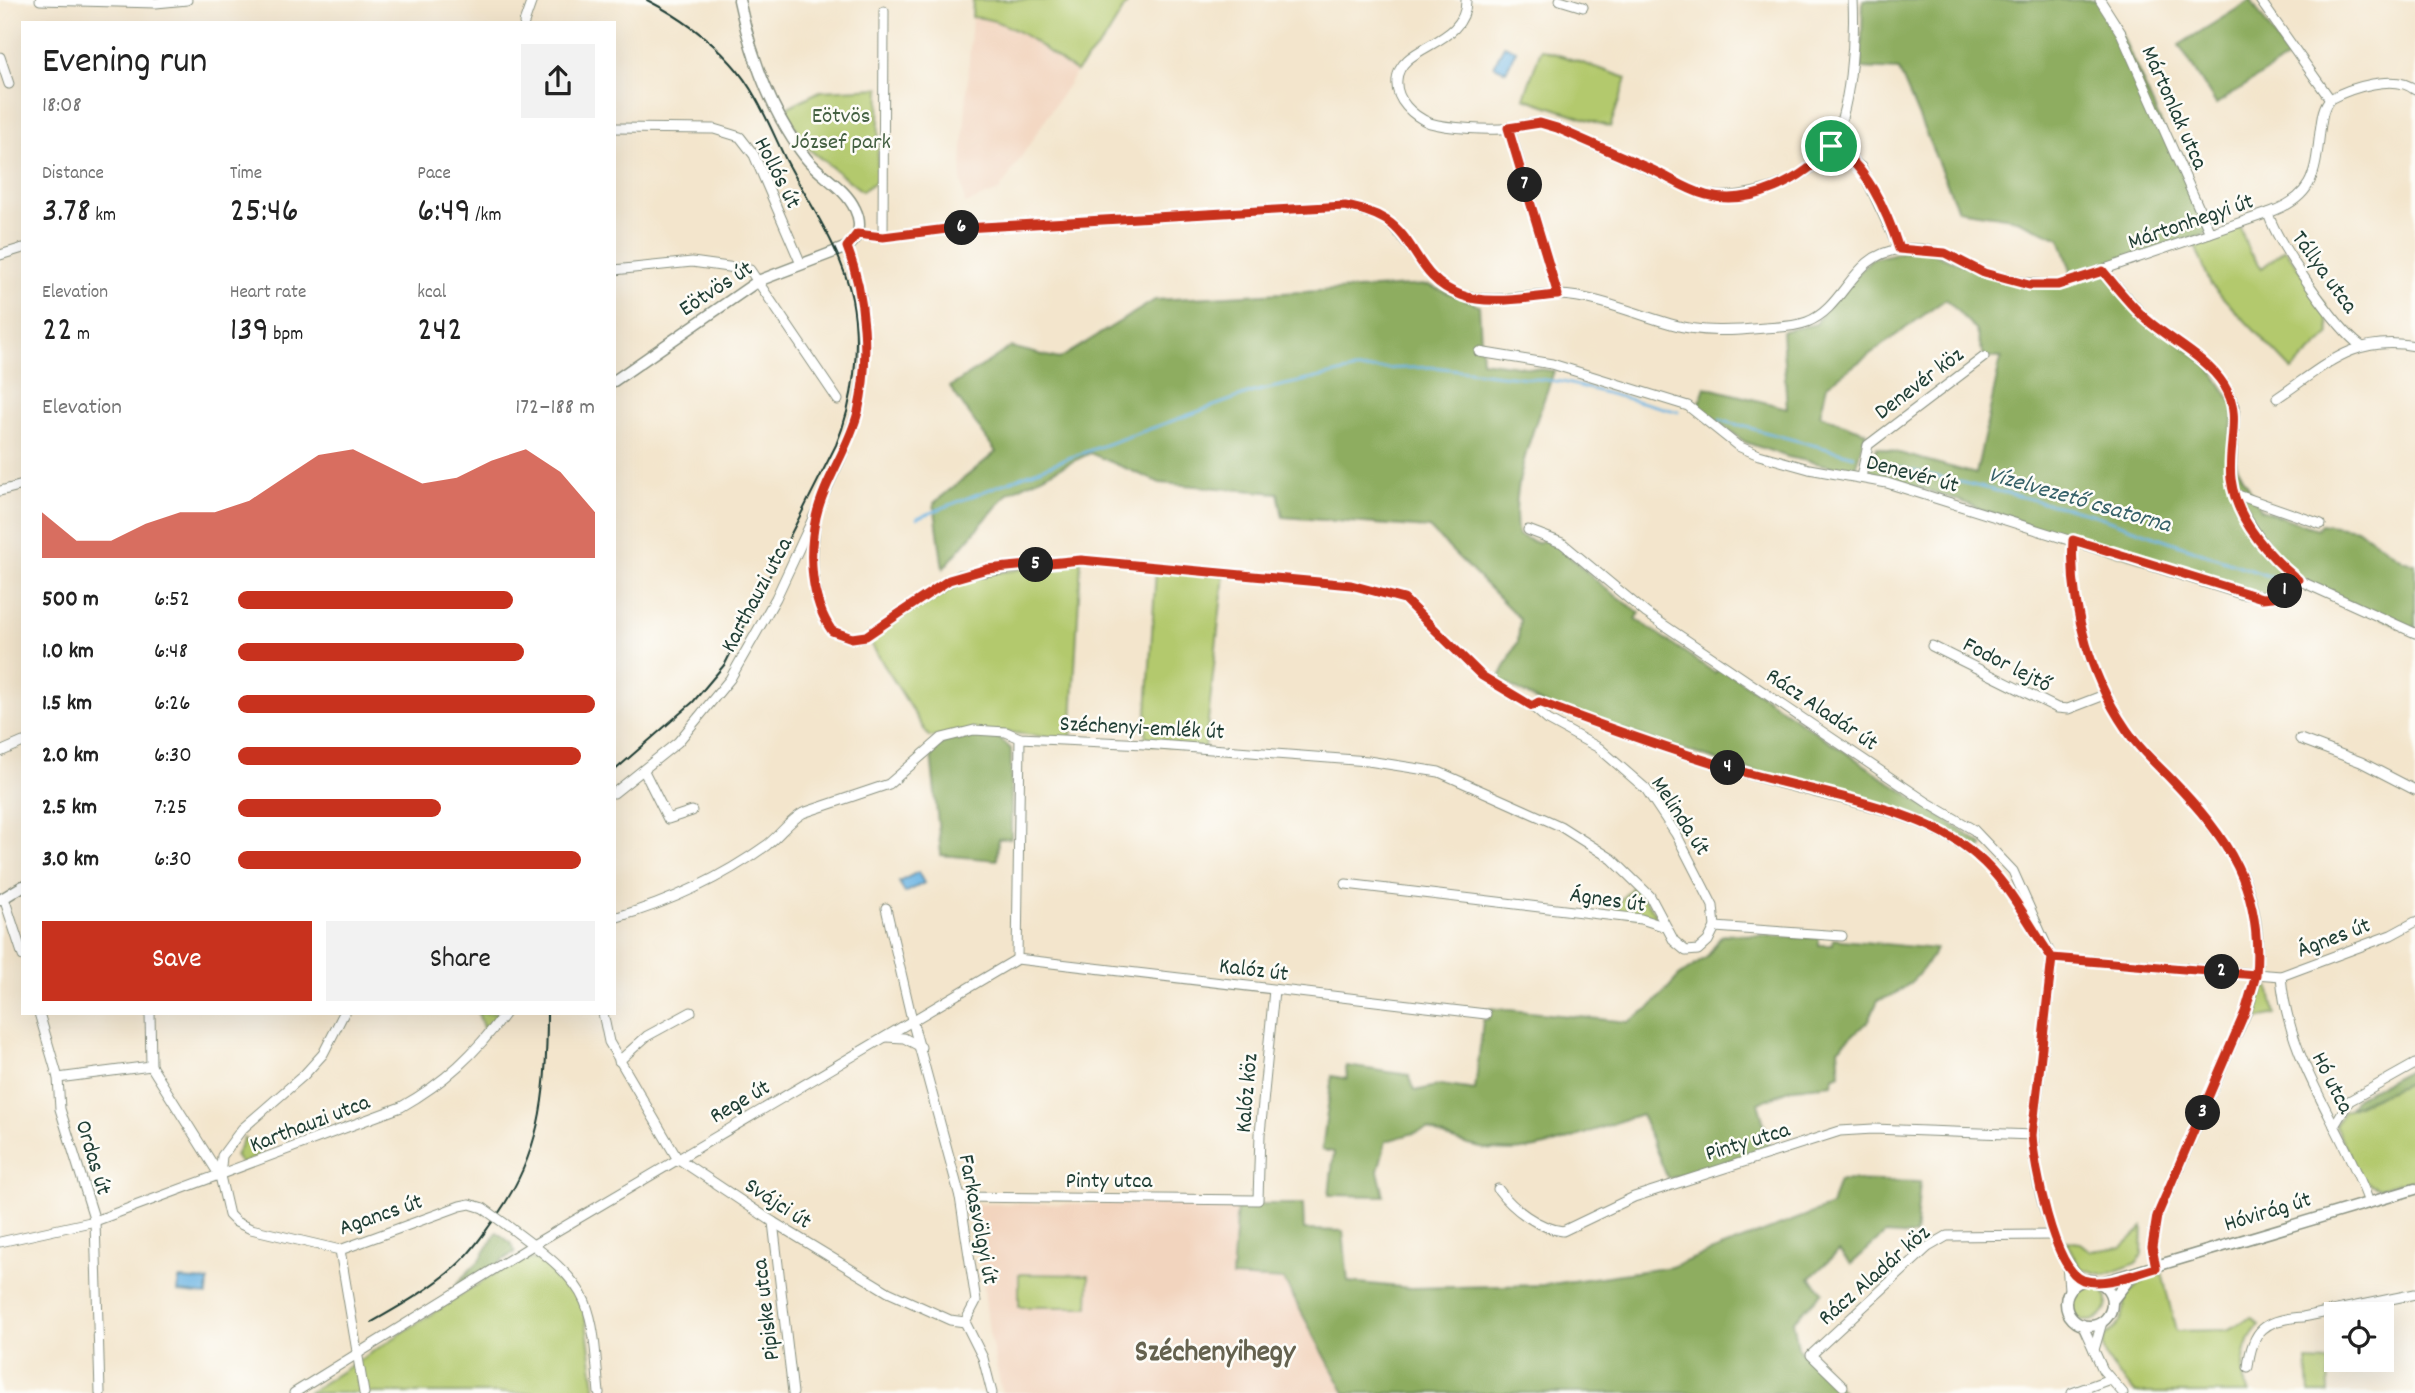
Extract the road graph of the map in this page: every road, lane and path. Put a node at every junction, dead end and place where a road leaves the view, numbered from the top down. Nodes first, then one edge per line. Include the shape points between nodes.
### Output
1 (40, 0) edge
2 (187, 0) edge
3 (532, 0) edge
4 (739, 0) edge
5 (1466, 0) edge
6 (1560, 0) edge
7 (1853, 0) edge
8 (2101, 0) edge
9 (2260, 0) edge
10 (1583, 7) dead end
11 (884, 11) dead end
12 (525, 21) edge
13 (0, 57) edge
14 (9, 84) dead end
15 (2415, 90) edge
16 (2330, 99) junction
17 (616, 128) edge
18 (1508, 128) junction
19 (1831, 146) junction
20 (2268, 213) junction
21 (2210, 233) junction
22 (857, 234) junction
23 (883, 237) junction
24 (847, 247) junction
25 (21, 249) edge
26 (1899, 249) junction
27 (0, 255) edge
28 (801, 264) junction
29 (616, 270) edge
30 (2103, 271) junction
31 (758, 281) junction
32 (1558, 295) junction
33 (2361, 346) junction
34 (2415, 346) edge
35 (1479, 352) dead end
36 (1984, 357) dead end
37 (616, 380) edge
38 (2277, 398) dead end
39 (838, 400) dead end
40 (1861, 477) junction
41 (21, 486) edge
42 (0, 491) edge
43 (2235, 494) junction
44 (816, 515) junction
45 (2321, 524) dead end
46 (1528, 530) dead end
47 (2073, 540) junction
48 (2298, 580) junction
49 (2415, 632) edge
50 (1932, 646) dead end
51 (2107, 694) junction
52 (1532, 706) junction
53 (1020, 738) junction
54 (2300, 739) dead end
55 (21, 743) edge
56 (0, 752) edge
57 (643, 771) junction
58 (2415, 790) edge
59 (616, 791) edge
60 (692, 811) dead end
61 (1346, 884) dead end
62 (21, 887) edge
63 (2, 899) edge
64 (886, 908) dead end
65 (616, 917) edge
66 (2415, 922) edge
67 (1666, 927) junction
68 (1715, 927) junction
69 (1842, 936) dead end
70 (21, 951) edge
71 (2052, 958) junction
72 (1017, 959) junction
73 (2256, 975) junction
74 (2281, 976) junction
75 (1274, 990) junction
76 (691, 1012) dead end
77 (1486, 1014) dead end
78 (40, 1015) edge
79 (150, 1015) edge
80 (343, 1015) edge
81 (503, 1015) edge
82 (603, 1015) edge
83 (912, 1020) junction
84 (885, 1037) junction
85 (920, 1047) junction
86 (619, 1061) junction
87 (2415, 1064) edge
88 (151, 1066) junction
89 (58, 1079) junction
90 (2334, 1126) junction
91 (2032, 1135) junction
92 (677, 1158) junction
93 (220, 1176) junction
94 (1498, 1189) dead end
95 (2415, 1189) edge
96 (960, 1198) junction
97 (1258, 1199) joint
98 (2368, 1200) junction
99 (95, 1221) junction
100 (773, 1222) junction
101 (2053, 1235) junction
102 (0, 1242) edge
103 (533, 1245) junction
104 (340, 1250) junction
105 (2066, 1262) junction
106 (2156, 1268) junction
107 (2133, 1274) junction
108 (2083, 1280) junction
109 (2099, 1283) junction
110 (2069, 1289) junction
111 (2415, 1294) edge
112 (2112, 1301) junction
113 (965, 1322) junction
114 (2102, 1322) junction
115 (2082, 1324) junction
116 (2094, 1350) junction
117 (358, 1355) junction
118 (2248, 1367) dead end
119 (2110, 1378) junction
120 (1843, 1386) dead end
121 (100, 1393) edge
122 (294, 1393) edge
123 (363, 1393) edge
124 (599, 1393) edge
125 (793, 1393) edge
126 (992, 1393) edge
127 (2072, 1393) edge
128 (2123, 1393) edge

1 - 2 street
3 - 12 street
4 - 22 street via 761,77 806,158 855,209
5 - 18 street via 1464,14 1451,32 1408,59 1396,77 1397,87 1409,110 1433,124
6 - 10 street
7 - 19 street via 1851,69
8 - 21 street, Mártonlak utca via 2133,57
9 - 16 street
11 - 23 street
13 - 14 street
15 - 16 street via 2403,83 2385,83
16 - 20 street, Mártonhegyi út via 2322,115 2308,188 2295,202
17 - 28 street, Hollós út via 714,129 740,137 754,155
18 - 19 street via 1533,123 1557,128 1681,185 1726,198 1756,194 1790,179
18 - 32 street
19 - 26 street via 1861,167
20 - 21 street, Mártonhegyi út
20 - 33 street, Tállya utca via 2285,249 2342,328
21 - 30 street, Mártonhegyi út
22 - 23 street
22 - 24 street
23 - 32 street, Mártonhegyi út via 947,229 1345,206 1387,221 1429,275 1461,295 1515,299
24 - 28 street, Eötvös út
24 - 44 street, Karthauzi utca via 862,300 863,377 858,413
25 - 27 street
26 - 30 street, Mártonhegyi út via 1945,253 1984,273 2029,285 2058,285
26 - 32 street, Mártonhegyi út via 1871,259 1816,317 1793,325 1698,330
28 - 31 street, Eötvös út
29 - 31 street via 663,263 713,264 750,270
30 - 43 street via 2147,320 2191,352 2224,384 2235,406 2231,479
31 - 37 street, Eötvös út
31 - 39 street
33 - 34 street, Tállya utca via 2389,341
33 - 38 street, Tállya utca
35 - 40 street, Denevér út via 1552,364 1688,406 1738,446 1759,455 1809,470
36 - 40 street, Denevér köz via 1868,445
40 - 47 street, Denevér út
41 - 42 street
43 - 45 street
43 - 48 street via 2250,527
44 - 52 street, Melinda út via 811,566 822,615 841,636 866,636 949,580 987,569 1081,560 1351,585 1404,599 1482,676
44 - 57 street, Karthauzi utca via 730,679 678,742
46 - 71 street, Rácz Aladár út via 1562,543 1646,613 1974,830 2013,871
47 - 48 street, Denevér út via 2262,598 2273,597
47 - 51 street via 2072,580 2084,638
48 - 49 street
50 - 51 street, Fodor lejtő via 2057,708 2068,709
51 - 73 street via 2133,738 2197,807 2237,859 2255,914
52 - 68 street, Melinda út via 1611,757 1646,789 1695,869 1713,906
52 - 71 street via 1539,702 1735,770 1850,800 1936,829 1976,854
53 - 65 street, Széchenyi-emlék út via 1006,732 974,730 942,738 889,784 803,813 771,843 700,887
53 - 67 street, Széchenyi-emlék út via 1354,760 1440,772 1560,826 1597,849 1640,884
53 - 72 street
54 - 58 street via 2361,762
55 - 56 street
57 - 59 street, Karthauzi utca
57 - 60 street via 668,819
61 - 67 street, Ágnes út via 1641,919
62 - 63 street
63 - 70 street
64 - 83 street, Farkasvölgyi út
66 - 74 street, Ágnes út
67 - 68 street, Ágnes út via 1686,951 1703,946
68 - 69 street
71 - 73 street, Ágnes út
71 - 91 street
72 - 75 street, Kalóz út
72 - 83 street, Rege út
73 - 74 street, Ágnes út
73 - 106 street via 2245,1012 2157,1216 2152,1247
74 - 90 street, Hó utca via 2295,1048
75 - 77 street, Kalóz út
75 - 97 street, Kalóz köz
76 - 86 street via 647,1036
78 - 89 street, Ordas út
79 - 88 street
80 - 93 street via 323,1054 234,1140 222,1156
81 - 93 street, Karthauzi utca via 465,1062 415,1099
82 - 86 street, Svájci út
83 - 84 street, Rege út
83 - 85 street, Farkasvölgyi út
84 - 85 street via 904,1038
84 - 92 street, Rege út
85 - 96 street, Farkasvölgyi út
86 - 92 street, Svájci út
87 - 90 street via 2348,1101
88 - 89 street
88 - 93 street
89 - 99 street, Ordas út via 60,1109
90 - 98 street, Hó utca
91 - 94 street, Pinty utca via 1840,1131 1634,1197 1570,1230 1539,1223
91 - 101 street
92 - 100 street, Svájci út
92 - 103 street, Rege út
93 - 99 street, Karthauzi utca
93 - 104 street, Agancs út via 227,1210 236,1222
95 - 98 street, Hóvirág út
96 - 97 street, Pinty utca
96 - 113 street, Farkasvölgyi út via 976,1301
98 - 106 street, Hóvirág út
99 - 102 street, Karthauzi utca
99 - 121 street, Ordas út
100 - 113 street, Svájci út via 888,1292 950,1320
100 - 125 street, Pipiske utca
101 - 105 street
101 - 120 street, Rácz Aladár köz via 1947,1236 1928,1247 1811,1355
103 - 104 street, Agancs út, bridge via 470,1204
103 - 117 street, Rege út
103 - 124 street, Agancs út via 585,1302
104 - 117 street
105 - 108 street
105 - 110 street
106 - 107 street, Hóvirág út
107 - 109 street, Hóvirág út
107 - 112 street
108 - 109 street
108 - 110 street
109 - 112 street
110 - 115 street via 2067,1311
111 - 118 street via 2267,1325 2250,1346
112 - 114 street
113 - 126 street via 984,1358
114 - 115 street
114 - 116 street
115 - 116 street
116 - 119 street
117 - 122 street, Rege út
117 - 123 street
119 - 127 street
119 - 128 street

